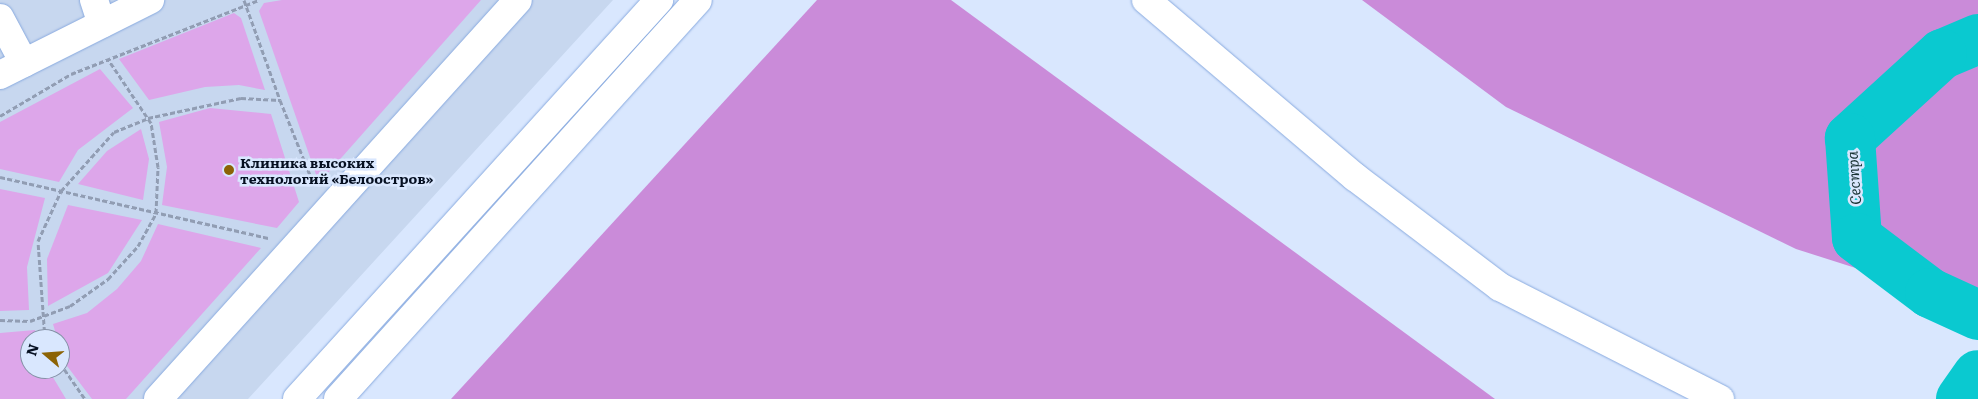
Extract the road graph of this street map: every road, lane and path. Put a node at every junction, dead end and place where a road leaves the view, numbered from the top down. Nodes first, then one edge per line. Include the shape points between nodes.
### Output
1 (150, 0) edge
2 (244, 0) edge
3 (259, 0) edge
4 (518, 0) edge
5 (659, 0) edge
6 (698, 0) edge
7 (1146, 0) edge
8 (245, 5) junction
9 (98, 12) edge
10 (0, 18) edge
11 (108, 60) junction
12 (24, 63) junction
13 (0, 75) edge
14 (280, 100) junction
15 (0, 116) edge
16 (148, 118) junction
17 (0, 177) edge
18 (315, 188) dead end
19 (61, 191) junction
20 (156, 213) junction
21 (279, 240) dead end
22 (42, 317) junction
23 (0, 320) edge
24 (44, 329) edge
25 (70, 377) edge
26 (85, 399) edge
27 (158, 399) edge
28 (297, 399) edge
29 (338, 399) edge
30 (1720, 399) edge

1 - 9 street
2 - 8 path
3 - 8 path
4 - 27 street
5 - 28 street
6 - 29 street
7 - 30 street via 1355,177 1500,287
8 - 11 path
8 - 14 path
9 - 12 street
10 - 12 street
11 - 15 path via 72,74
11 - 16 path
12 - 13 street
14 - 16 path via 241,98
14 - 18 path
16 - 19 path via 114,132
16 - 20 path via 158,168
17 - 19 path
19 - 20 path
19 - 22 path via 38,241
20 - 21 path
20 - 22 path via 138,246 108,279 70,306
22 - 23 path via 30,321
22 - 24 path
25 - 26 path

